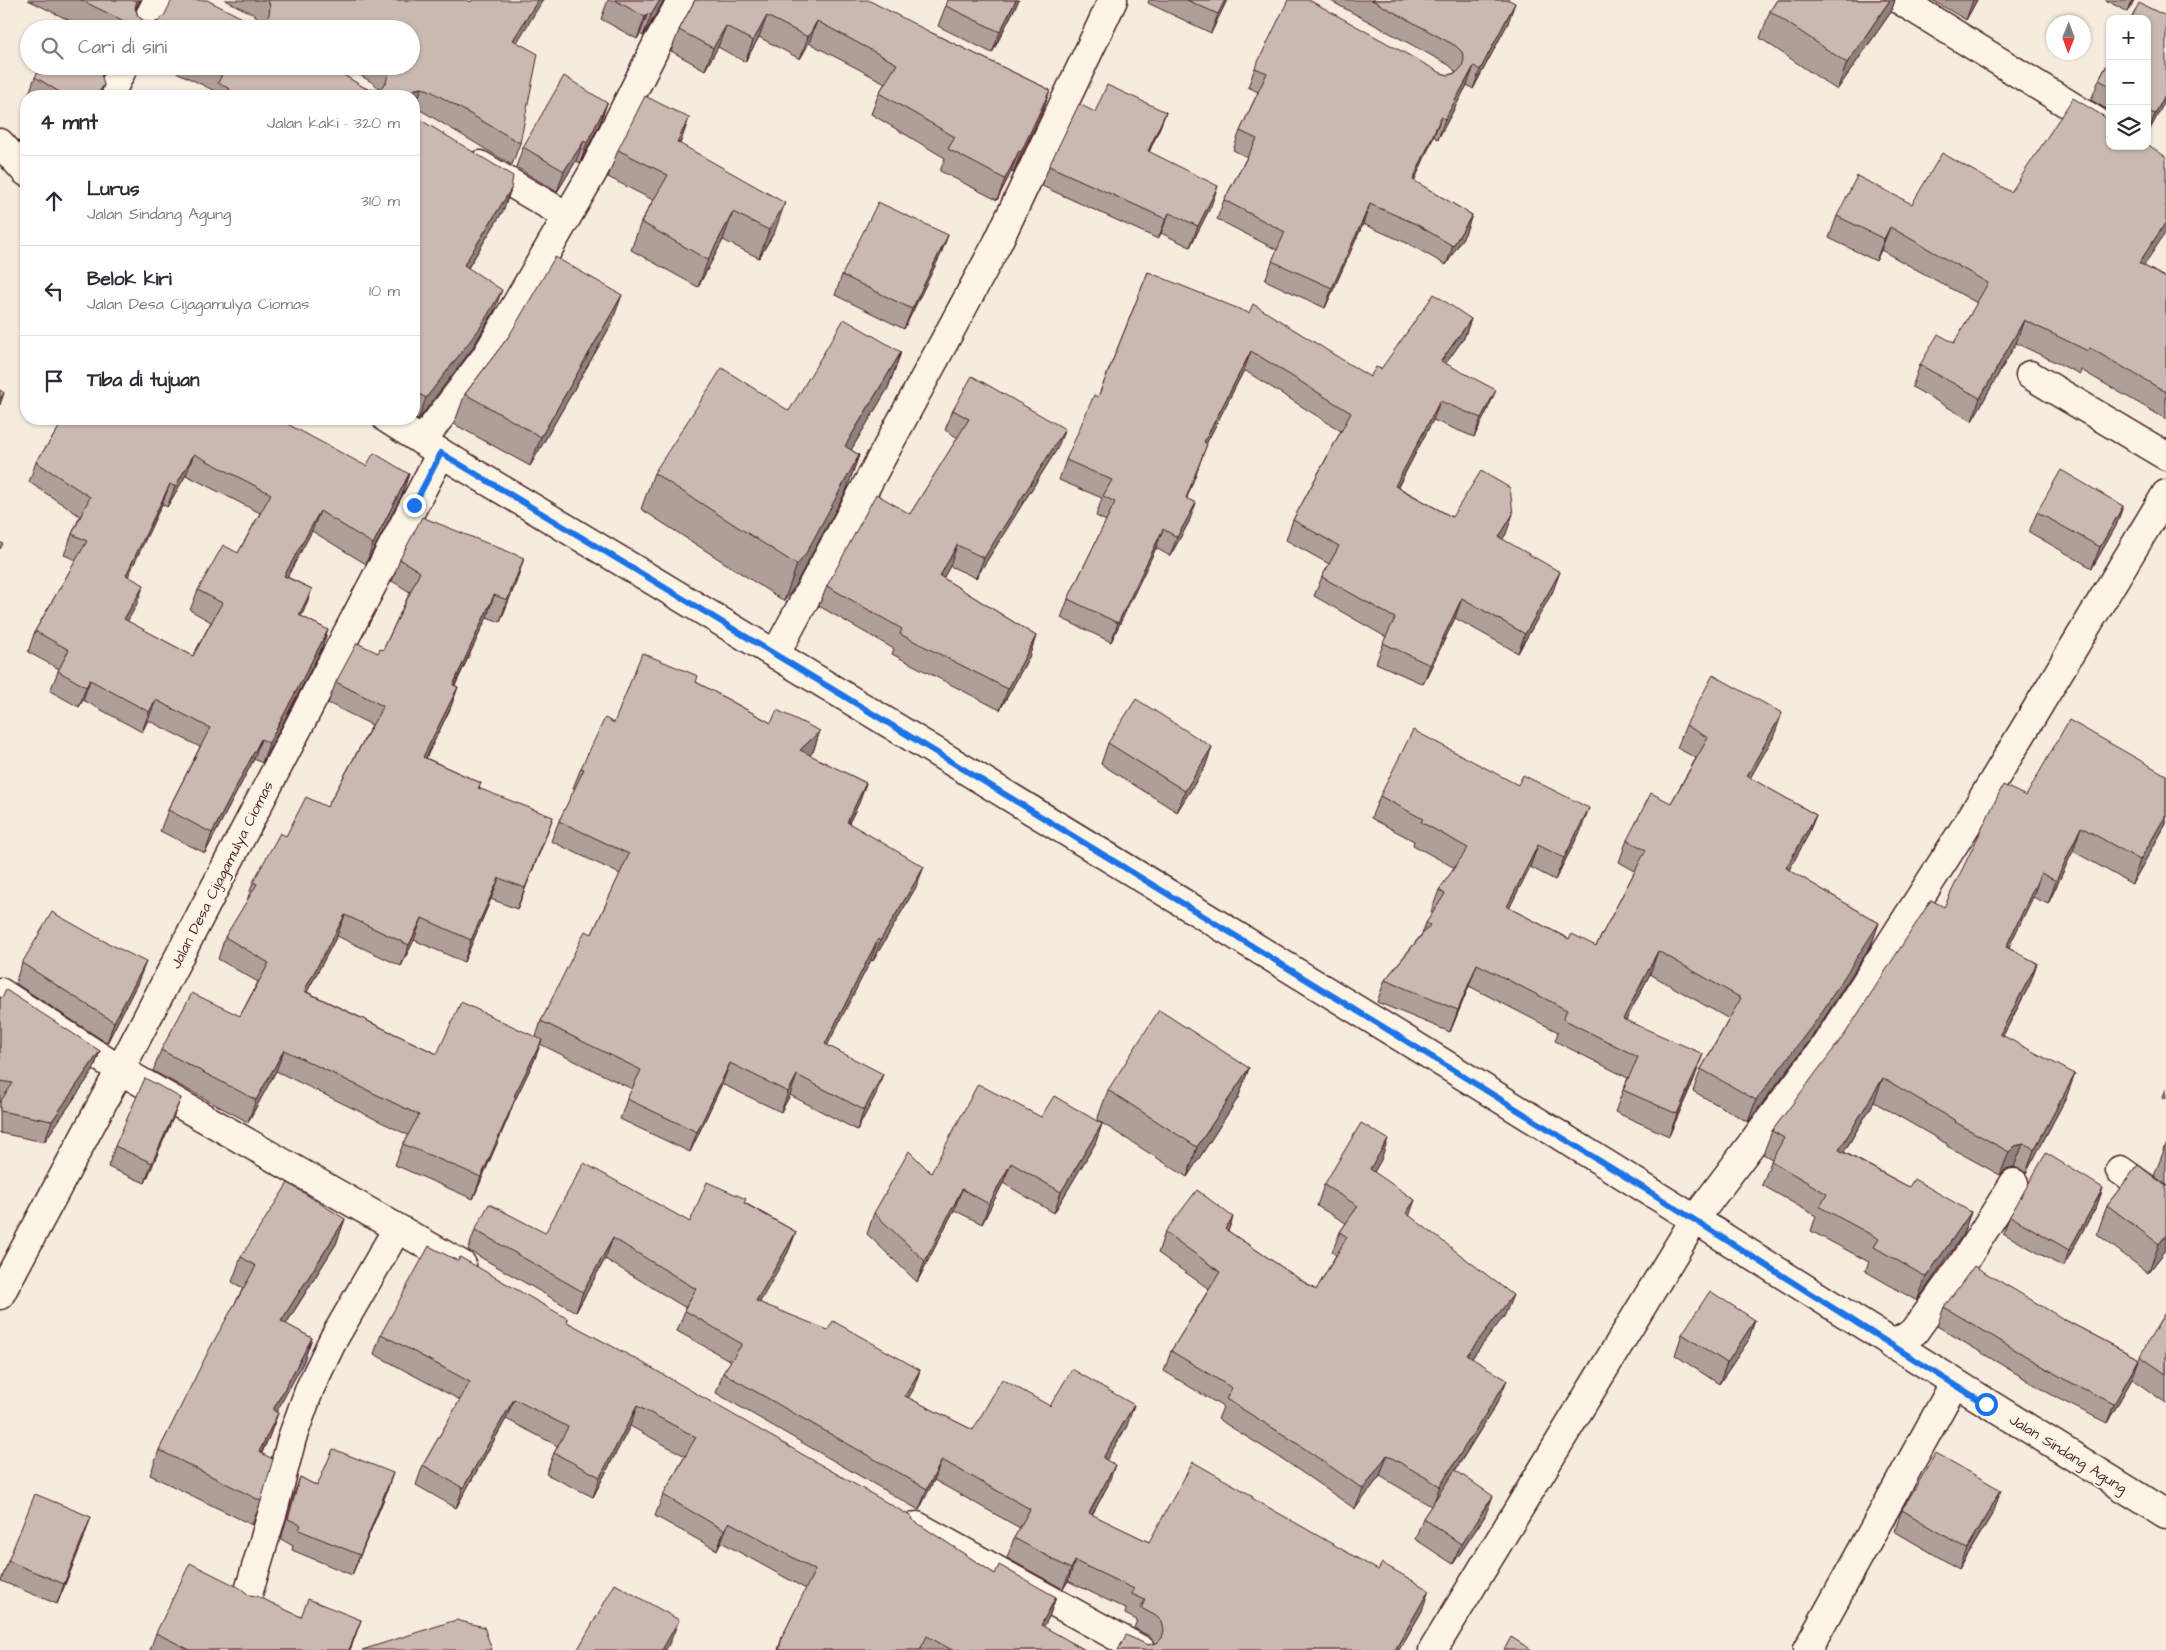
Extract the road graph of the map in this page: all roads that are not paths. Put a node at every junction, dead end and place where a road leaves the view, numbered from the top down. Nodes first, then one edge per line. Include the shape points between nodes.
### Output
1 (158, 0) edge
2 (682, 0) edge
3 (1113, 0) edge
4 (1900, 0) edge
5 (148, 20) edge
6 (120, 75) edge
7 (112, 90) edge
8 (1037, 92) edge
9 (1063, 105) junction
10 (2106, 128) edge
11 (0, 143) edge
12 (460, 154) edge
13 (20, 165) edge
14 (567, 216) junction
15 (2030, 375) dead end
16 (397, 425) edge
17 (432, 447) junction
18 (2166, 456) edge
19 (2166, 494) edge
20 (776, 653) junction
21 (0, 992) edge
22 (120, 1070) junction
23 (2120, 1170) dead end
24 (2014, 1183) dead end
25 (2166, 1203) edge
26 (1695, 1219) junction
27 (397, 1229) junction
28 (487, 1279) edge
29 (0, 1296) edge
30 (1892, 1345) junction
31 (1954, 1384) junction
32 (892, 1512) edge
33 (2166, 1514) edge
34 (245, 1604) edge
35 (1141, 1650) edge
36 (1433, 1650) edge
37 (1807, 1650) edge

1 - 5 street
2 - 14 street, Jalan Desa Cijagamulya Ciomas
3 - 9 street
4 - 10 street
6 - 7 street
8 - 9 street
9 - 20 street via 997,244
11 - 13 street
12 - 14 street
14 - 17 street, Jalan Desa Cijagamulya Ciomas
15 - 18 street
16 - 17 street, Jalan Sindang Agung
17 - 20 street, Jalan Sindang Agung
17 - 22 street, Jalan Desa Cijagamulya Ciomas
19 - 26 street via 1971,818 1823,1049
20 - 26 street, Jalan Sindang Agung
21 - 22 street
22 - 27 street
22 - 29 street, Jalan Desa Cijagamulya Ciomas
23 - 25 street
24 - 30 street via 1962,1265 1914,1332
26 - 30 street, Jalan Sindang Agung
26 - 36 street
27 - 28 street
27 - 34 street via 333,1340 310,1388 292,1438
30 - 31 street, Jalan Sindang Agung
31 - 33 street, Jalan Sindang Agung
31 - 37 street
32 - 35 street

